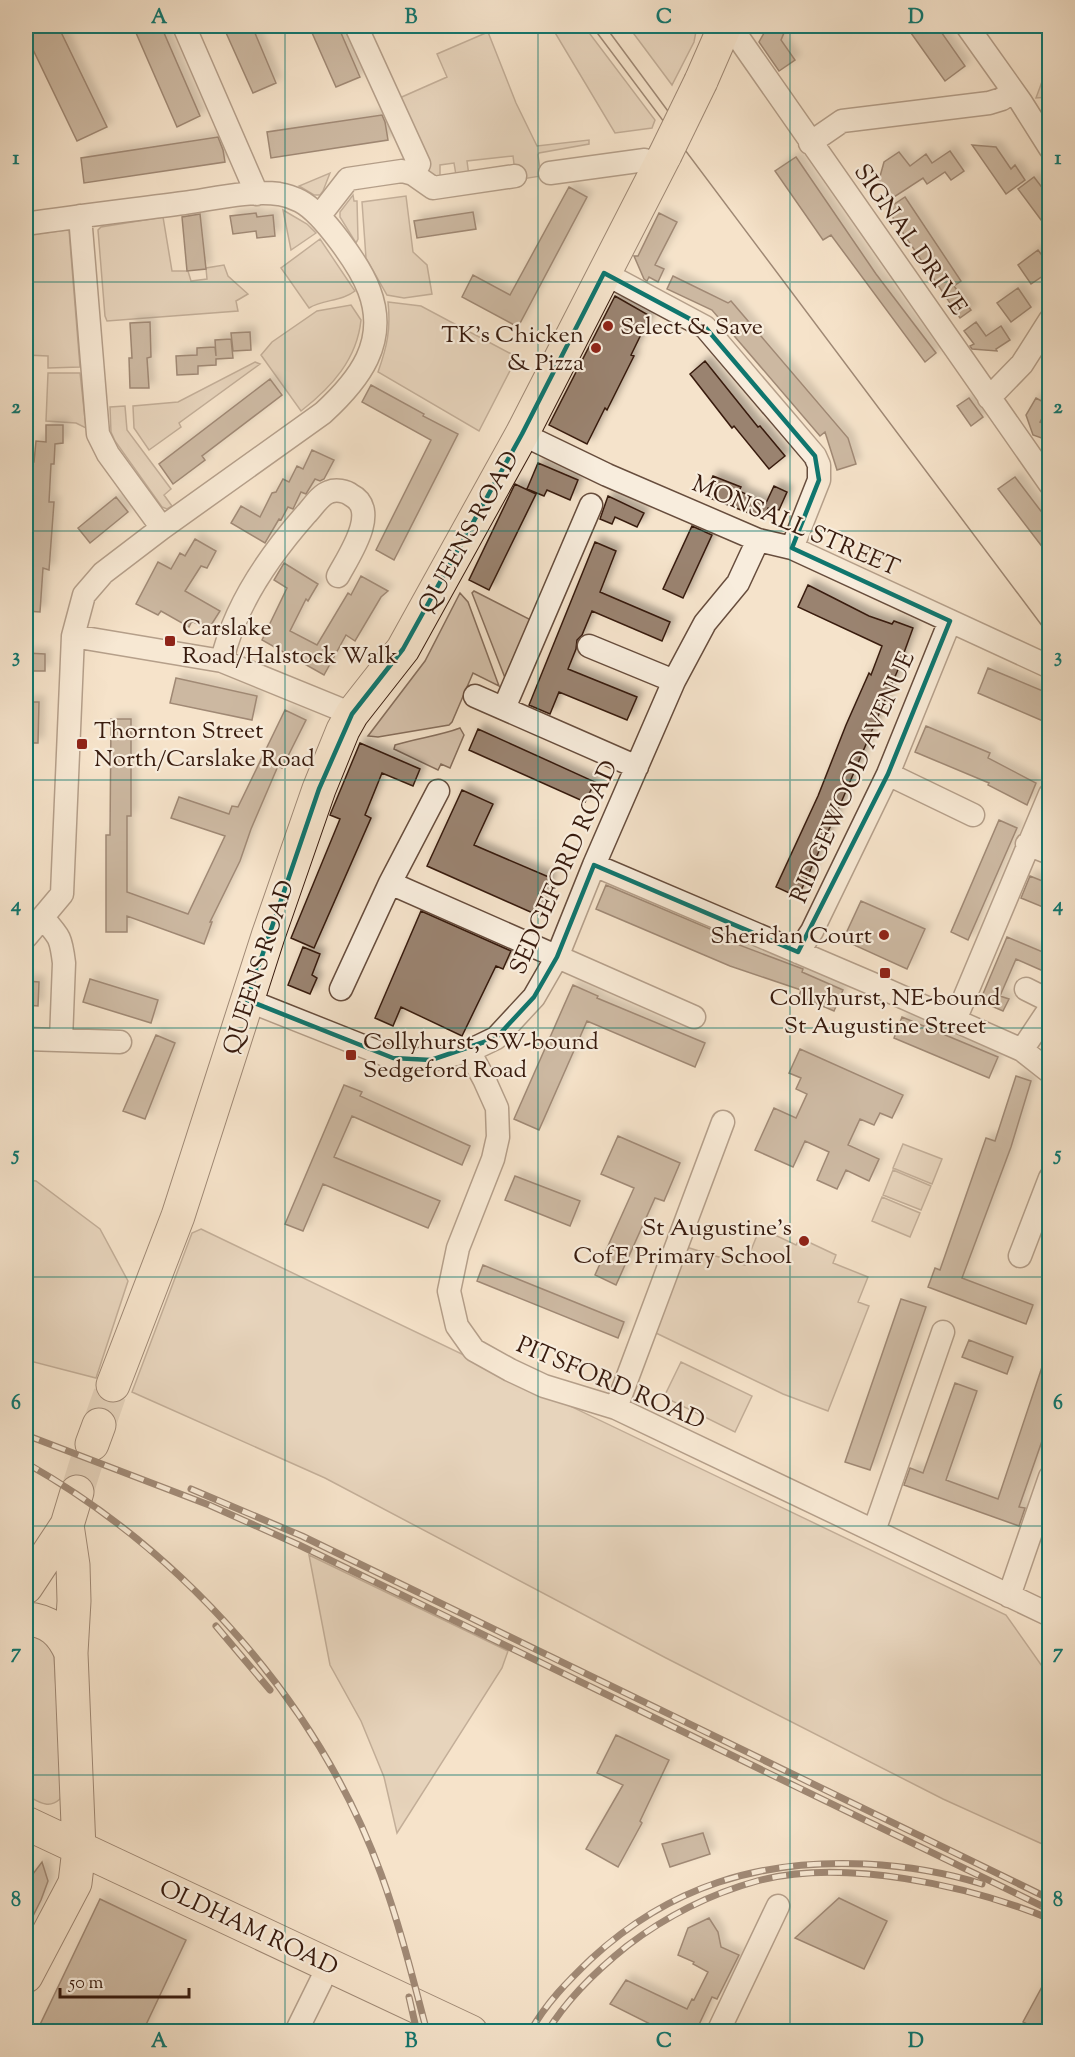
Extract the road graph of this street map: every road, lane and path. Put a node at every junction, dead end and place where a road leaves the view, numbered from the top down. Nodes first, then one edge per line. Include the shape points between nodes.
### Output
1 (184, 26) edge
2 (356, 26) edge
3 (967, 26) edge
4 (724, 28) edge
5 (1014, 91) junction
6 (810, 143) junction
7 (1050, 148) edge
8 (661, 162) junction
9 (550, 173) dead end
10 (413, 174) junction
11 (515, 176) dead end
12 (257, 194) junction
13 (320, 215) junction
14 (80, 216) junction
15 (26, 224) edge
16 (604, 273) junction
17 (1050, 320) edge
18 (989, 398) junction
19 (522, 434) junction
20 (1050, 484) edge
21 (591, 505) dead end
22 (162, 528) junction
23 (758, 540) junction
24 (792, 548) junction
25 (338, 576) dead end
26 (950, 621) junction
27 (73, 636) junction
28 (589, 646) dead end
29 (222, 661) junction
30 (1050, 667) edge
31 (674, 681) junction
32 (475, 696) dead end
33 (504, 708) junction
34 (352, 714) junction
35 (637, 767) junction
36 (888, 774) junction
37 (438, 791) dead end
38 (1050, 794) edge
39 (973, 815) dead end
40 (1027, 844) junction
41 (1050, 854) edge
42 (594, 865) junction
43 (390, 883) junction
44 (43, 918) junction
45 (26, 937) edge
46 (798, 952) junction
47 (557, 957) junction
48 (341, 988) dead end
49 (1026, 990) dead end
50 (247, 1000) junction
51 (1050, 1000) edge
52 (1050, 1008) edge
53 (694, 1017) dead end
54 (955, 1020) junction
55 (26, 1039) edge
56 (60, 1040) junction
57 (120, 1042) dead end
58 (1022, 1050) junction
59 (469, 1051) junction
60 (1050, 1072) edge
61 (723, 1122) dead end
62 (1050, 1178) edge
63 (1020, 1256) dead end
64 (943, 1332) dead end
65 (113, 1385) tunnel mouth
66 (616, 1408) junction
67 (1050, 1477) edge
68 (77, 1492) tunnel mouth
69 (68, 1525) junction
70 (874, 1531) junction
71 (26, 1587) edge
72 (1009, 1596) junction
73 (1050, 1615) edge
74 (26, 1619) edge
75 (70, 1653) junction
76 (26, 1823) edge
77 (79, 1850) junction
78 (778, 1906) dead end
79 (329, 1965) junction
80 (26, 1976) edge
81 (296, 2031) edge
82 (471, 2031) edge
83 (718, 2031) edge

1 - 12 street
2 - 10 street via 419,164
3 - 5 street
4 - 6 street, SIGNAL DRIVE via 740,40
4 - 8 highway, QUEENS ROAD, bridge
5 - 6 street via 989,103 842,121
5 - 7 street
6 - 18 street, SIGNAL DRIVE
8 - 9 street via 645,160
8 - 16 highway, QUEENS ROAD
10 - 11 street via 433,188
10 - 13 street via 402,171 348,179
12 - 13 street via 280,194
12 - 14 street
13 - 22 street via 366,283 372,299 376,321 374,344 362,368 323,413
14 - 15 street
14 - 22 street via 98,434
16 - 19 highway, QUEENS ROAD
16 - 24 street via 705,327 814,456 819,465 819,480
17 - 18 street via 1022,364
18 - 20 street, SIGNAL DRIVE
19 - 23 street, MONSALL STREET
19 - 34 highway, QUEENS ROAD via 403,649
21 - 33 street
22 - 27 street via 103,573 84,595
23 - 24 street, MONSALL STREET
23 - 31 street, SEDGEFORD ROAD via 738,583 705,623
24 - 26 street, MONSALL STREET
25 - 29 street via 365,516 354,495 341,491 329,492 320,499 277,547 249,594 225,644
26 - 30 street, MONSALL STREET
26 - 36 street, RIDGEWOOD AVENUE
27 - 29 street
27 - 44 street via 62,894
28 - 31 street
29 - 34 street
31 - 35 street, SEDGEFORD ROAD
32 - 33 street
33 - 35 street
34 - 50 highway, QUEENS ROAD via 319,789
35 - 42 street, SEDGEFORD ROAD
36 - 39 street
36 - 46 street, RIDGEWOOD AVENUE via 812,931
37 - 43 street
38 - 40 street
40 - 41 street
40 - 54 street
42 - 46 street
42 - 47 street, SEDGEFORD ROAD
43 - 47 street
43 - 48 street
44 - 45 street
44 - 56 street via 60,937 64,963
46 - 54 street
47 - 53 street
47 - 59 street, SEDGEFORD ROAD via 534,997 512,1022 496,1038
49 - 51 street
50 - 59 street, SEDGEFORD ROAD via 393,1058 431,1060
50 - 65 highway, QUEENS ROAD via 178,1216
52 - 58 street
54 - 58 street
55 - 56 street
56 - 57 street
58 - 60 street
59 - 66 street, PITSFORD ROAD via 496,1108 498,1137 458,1248 449,1291 457,1326 474,1350 510,1370 544,1386
61 - 66 street
62 - 63 street
64 - 70 street
66 - 70 street, PITSFORD ROAD
67 - 72 street
68 - 69 highway
69 - 71 highway
69 - 75 highway via 75,1601
70 - 72 street, PITSFORD ROAD
72 - 73 street, PITSFORD ROAD
74 - 75 highway via 51,1625 63,1637
75 - 77 highway
76 - 77 highway, OLDHAM ROAD
77 - 79 highway, OLDHAM ROAD
77 - 80 highway via 75,1883
78 - 83 street
79 - 81 street
79 - 82 highway, OLDHAM ROAD

